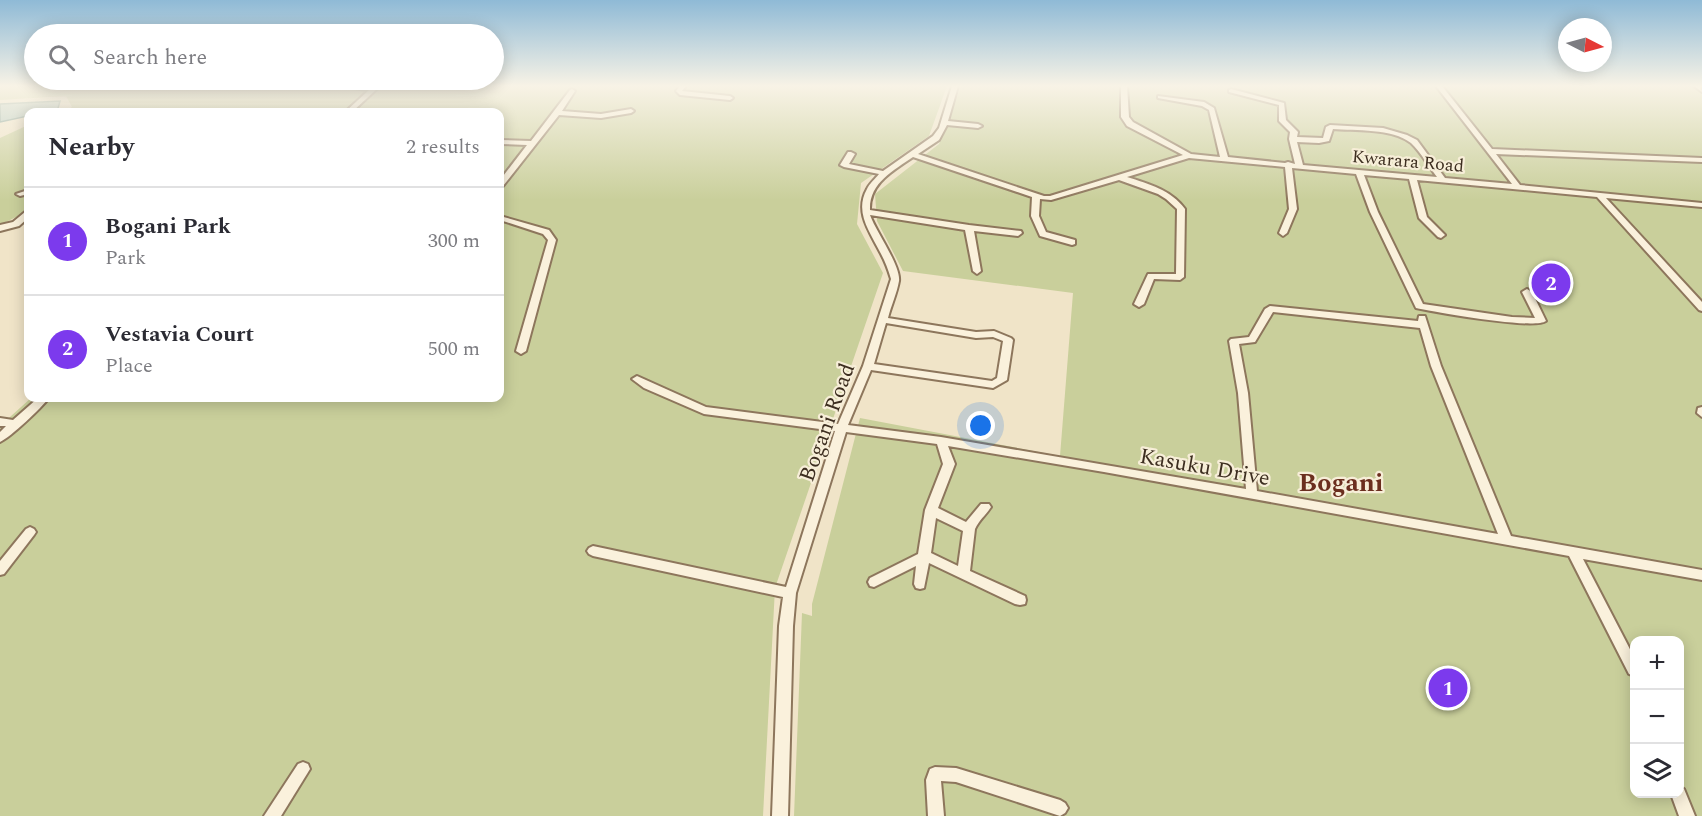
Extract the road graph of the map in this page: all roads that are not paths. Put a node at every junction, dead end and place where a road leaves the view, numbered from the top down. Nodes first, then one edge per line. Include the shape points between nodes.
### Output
1 (547, 124) edge
2 (943, 124) edge
3 (956, 124) edge
4 (1130, 124) edge
5 (1216, 124) edge
6 (1286, 124) edge
7 (1468, 124) edge
8 (978, 126) dead end
9 (1293, 139) junction
10 (504, 142) edge
11 (531, 143) junction
12 (1489, 151) junction
13 (851, 154) dead end
14 (914, 154) junction
15 (1189, 156) junction
16 (1224, 158) junction
17 (1702, 160) edge
18 (1288, 164) junction
19 (1299, 165) junction
20 (1359, 171) junction
21 (884, 173) junction
22 (1412, 176) junction
23 (1118, 177) junction
24 (504, 179) edge
25 (1442, 179) junction
26 (1517, 186) junction
27 (1598, 194) junction
28 (1036, 197) junction
29 (1702, 204) edge
30 (866, 212) junction
31 (24, 217) edge
32 (504, 219) edge
33 (0, 228) edge
34 (969, 228) junction
35 (1018, 233) dead end
36 (1283, 233) dead end
37 (1441, 235) dead end
38 (1072, 242) dead end
39 (977, 271) dead end
40 (1527, 292) dead end
41 (1139, 304) dead end
42 (1419, 306) junction
43 (1702, 308) edge
44 (883, 320) junction
45 (1424, 325) junction
46 (521, 351) dead end
47 (868, 366) junction
48 (637, 379) dead end
49 (40, 402) edge
50 (0, 422) edge
51 (15, 424) junction
52 (842, 427) junction
53 (0, 438) edge
54 (942, 441) junction
55 (1252, 494) junction
56 (986, 507) dead end
57 (931, 510) junction
58 (969, 530) junction
59 (30, 532) dead end
60 (1506, 539) junction
61 (593, 551) dead end
62 (1573, 551) junction
63 (925, 556) junction
64 (0, 570) edge
65 (963, 574) junction
66 (1702, 576) edge
67 (874, 582) dead end
68 (920, 584) dead end
69 (790, 593) junction
70 (1020, 600) dead end
71 (1630, 660) edge
72 (303, 769) dead end
73 (1680, 798) edge
74 (1060, 808) dead end
75 (272, 816) edge
76 (780, 816) edge
77 (936, 816) edge
78 (1687, 816) edge

1 - 11 street
2 - 14 street via 936,138
3 - 8 street
4 - 15 street
5 - 16 street
6 - 9 street via 1294,132
7 - 12 street, Kwarara Road
9 - 19 street
9 - 25 street via 1326,139 1330,127 1394,133 1414,142
10 - 11 street
11 - 24 street
12 - 17 street
12 - 26 street, Kwarara Road
13 - 21 street via 844,165
14 - 21 street
14 - 28 street, Kwarara Road
15 - 16 street, Kwarara Road
15 - 23 street, Kwarara Road
16 - 18 street, Kwarara Road
18 - 19 street, Kwarara Road
18 - 36 street via 1293,209
19 - 20 street, Kwarara Road
20 - 22 street, Kwarara Road
20 - 42 street
21 - 30 street via 866,196
22 - 25 street, Kwarara Road
22 - 37 street via 1423,218
23 - 28 street, Kwarara Road via 1051,198
23 - 41 street via 1165,195 1181,209 1180,277 1151,276
25 - 26 street, Kwarara Road
26 - 27 street, Kwarara Road
27 - 29 street, Kwarara Road
27 - 43 street
28 - 38 street via 1034,213 1043,234
30 - 34 street
30 - 44 street, Bogani Road via 895,279
31 - 33 street
32 - 46 street via 546,232 552,240
34 - 35 street
34 - 39 street
40 - 42 street via 1541,321
42 - 45 street
44 - 47 street, Bogani Road
44 - 47 street via 976,335 994,334 1008,340 1002,380 993,385
45 - 55 street via 1270,309 1252,340 1234,341
45 - 60 street via 1436,366
47 - 52 street, Bogani Road
48 - 52 street, Kasuku Drive via 704,410
49 - 51 street
50 - 51 street
51 - 53 street
52 - 54 street, Kasuku Drive
52 - 69 street, Bogani Road
54 - 55 street, Kasuku Drive
54 - 57 street via 949,464
55 - 60 street, Kasuku Drive
56 - 58 street
57 - 58 street
57 - 63 street
58 - 65 street
59 - 64 street
60 - 62 street, Kasuku Drive
61 - 69 street
62 - 66 street, Kasuku Drive
62 - 71 street
63 - 65 street
63 - 67 street
63 - 68 street
65 - 70 street
69 - 76 street, Bogani Road
72 - 75 street
73 - 78 street
74 - 77 street via 939,773 933,780

